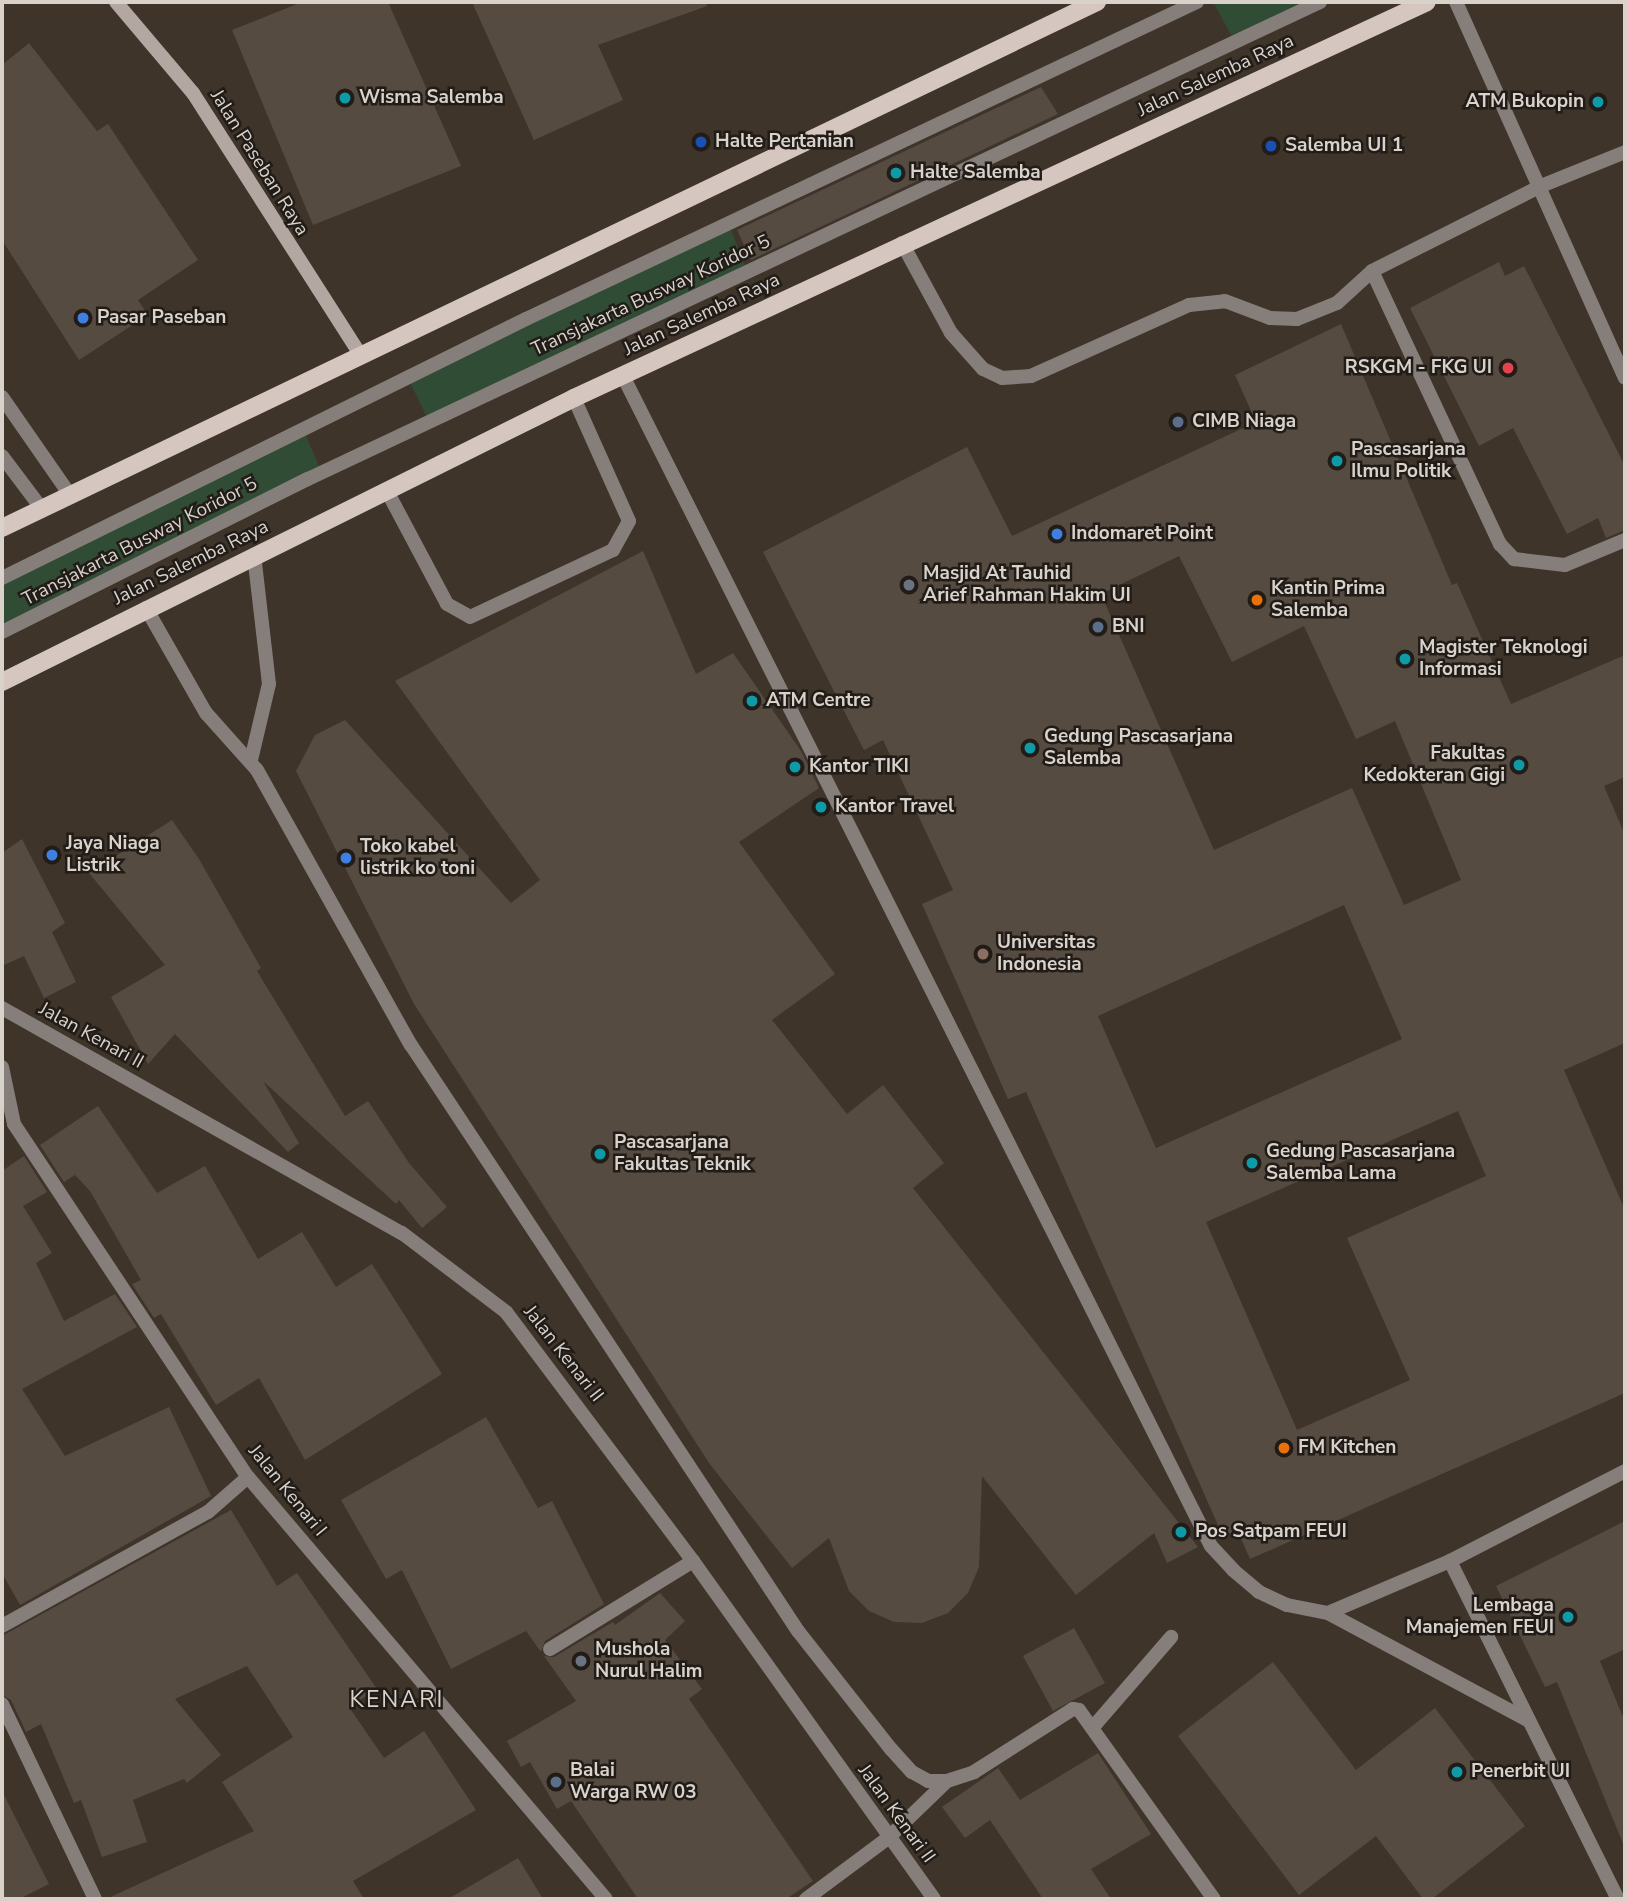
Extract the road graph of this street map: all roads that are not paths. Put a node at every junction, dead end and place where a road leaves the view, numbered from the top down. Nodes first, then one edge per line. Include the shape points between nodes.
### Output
1 (116, 2) edge
2 (1197, 2) edge
3 (1320, 2) edge
4 (1427, 2) edge
5 (1456, 2) edge
6 (1086, 4) edge
7 (1625, 152) edge
8 (1541, 186) junction
9 (902, 243) junction
10 (1372, 271) junction
11 (359, 353) junction
12 (623, 376) junction
13 (1625, 378) edge
14 (2, 397) edge
15 (574, 398) junction
16 (2, 456) edge
17 (387, 491) junction
18 (70, 495) junction
19 (42, 509) junction
20 (2, 528) edge
21 (1625, 541) edge
22 (254, 555) junction
23 (2, 578) edge
24 (146, 608) junction
25 (2, 632) edge
26 (2, 682) edge
27 (251, 760) junction
28 (2, 1008) edge
29 (2, 1067) edge
30 (1625, 1471) edge
31 (248, 1478) junction
32 (693, 1561) junction
33 (1450, 1561) junction
34 (1328, 1613) junction
35 (2, 1626) edge
36 (1171, 1637) dead end
37 (550, 1649) dead end
38 (2, 1704) edge
39 (1530, 1721) junction
40 (1094, 1726) junction
41 (947, 1781) junction
42 (888, 1838) junction
43 (95, 1899) edge
44 (606, 1899) edge
45 (806, 1899) edge
46 (934, 1899) edge
47 (1214, 1899) edge
48 (1618, 1899) edge

1 - 11 main road, Jalan Paseban Raya via 193,93
2 - 23 street, Transjakarta Busway Koridor 5 via 526,319
3 - 25 street, Transjakarta Busway Koridor 5 via 308,479
4 - 9 main road, Jalan Salemba Raya
5 - 8 street
6 - 11 main road
7 - 8 street
8 - 10 street
8 - 13 street
9 - 10 street via 951,333 983,369 1002,378 1031,376 1189,304 1224,300 1270,318 1297,319 1337,303
9 - 12 main road, Jalan Salemba Raya
10 - 21 street via 1500,544 1514,559 1565,565
11 - 18 main road
12 - 15 main road, Jalan Salemba Raya
12 - 34 street via 668,474 1211,1546 1259,1592 1287,1605
14 - 18 street
15 - 17 main road, Jalan Salemba Raya
15 - 17 street via 629,521 613,550 470,617 447,604
16 - 19 street
17 - 22 main road, Jalan Salemba Raya
18 - 19 main road
19 - 20 main road
22 - 24 main road, Jalan Salemba Raya
22 - 27 street via 269,684
24 - 26 main road, Jalan Salemba Raya
24 - 27 street via 206,713
27 - 41 street via 411,1045 798,1631 912,1772 928,1781
28 - 32 street, Jalan Kenari II via 402,1233 471,1281 537,1347
29 - 31 street, Jalan Kenari I via 14,1124
30 - 33 street
31 - 35 street via 208,1512
31 - 44 street, Jalan Kenari I
32 - 37 street
32 - 42 street, Jalan Kenari II
33 - 34 street
33 - 39 street
34 - 39 street
36 - 40 street
38 - 43 street
39 - 48 street
40 - 41 street via 1073,1709 974,1772
40 - 47 street
41 - 42 street
42 - 45 street
42 - 46 street, Jalan Kenari II

